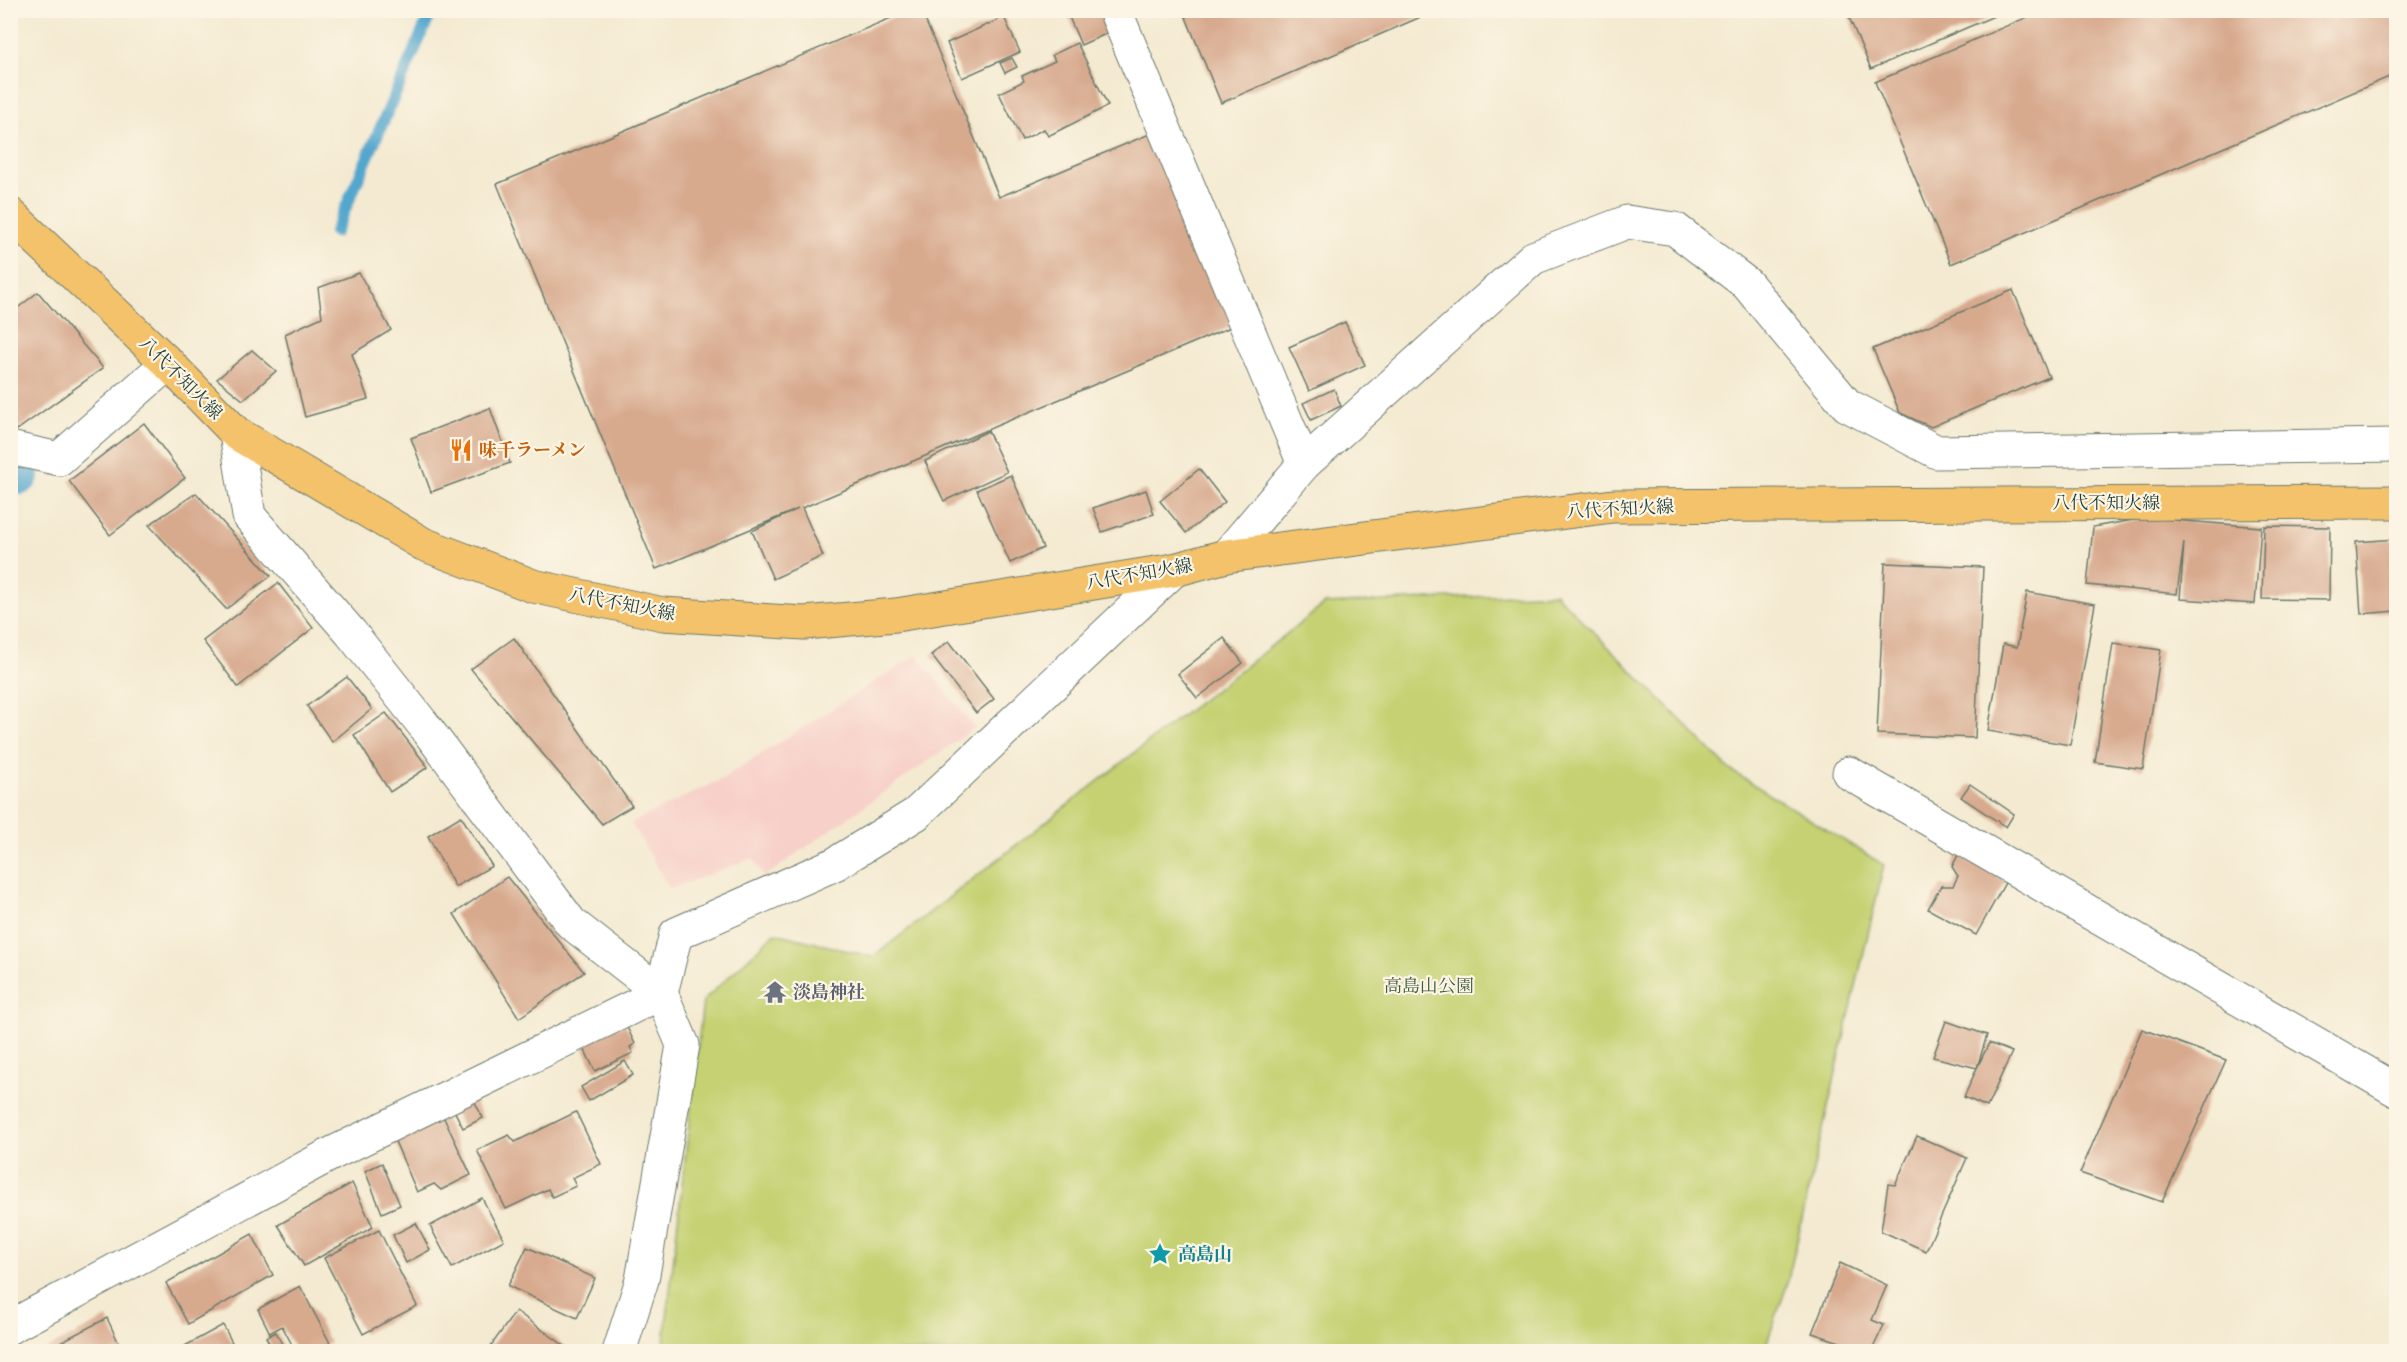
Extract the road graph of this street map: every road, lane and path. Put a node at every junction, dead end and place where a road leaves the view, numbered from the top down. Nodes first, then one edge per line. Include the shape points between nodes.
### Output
1 (1115, 10) edge
2 (10, 214) edge
3 (168, 363) junction
4 (236, 432) junction
5 (2397, 445) edge
6 (10, 448) edge
7 (1304, 464) junction
8 (2397, 502) edge
9 (1226, 556) junction
10 (1174, 570) junction
11 (1849, 772) dead end
12 (661, 993) junction
13 (2397, 1090) edge
14 (10, 1327) edge
15 (619, 1352) edge

1 - 7 street
2 - 3 main road, 八代不知火線
3 - 4 main road, 八代不知火線
3 - 6 street via 59,459
4 - 10 main road, 八代不知火線 via 423,544 533,586 663,614 804,623 896,615
4 - 12 street via 249,516 413,711 571,923
5 - 7 street via 1937,452 1847,405 1748,284 1675,229 1627,222 1533,258
7 - 9 street
8 - 9 main road, 八代不知火線 via 1613,506
9 - 10 main road, 八代不知火線
10 - 12 street via 916,814 835,864 676,934
11 - 13 street
12 - 14 street via 331,1154
12 - 15 street via 683,1045 642,1280

